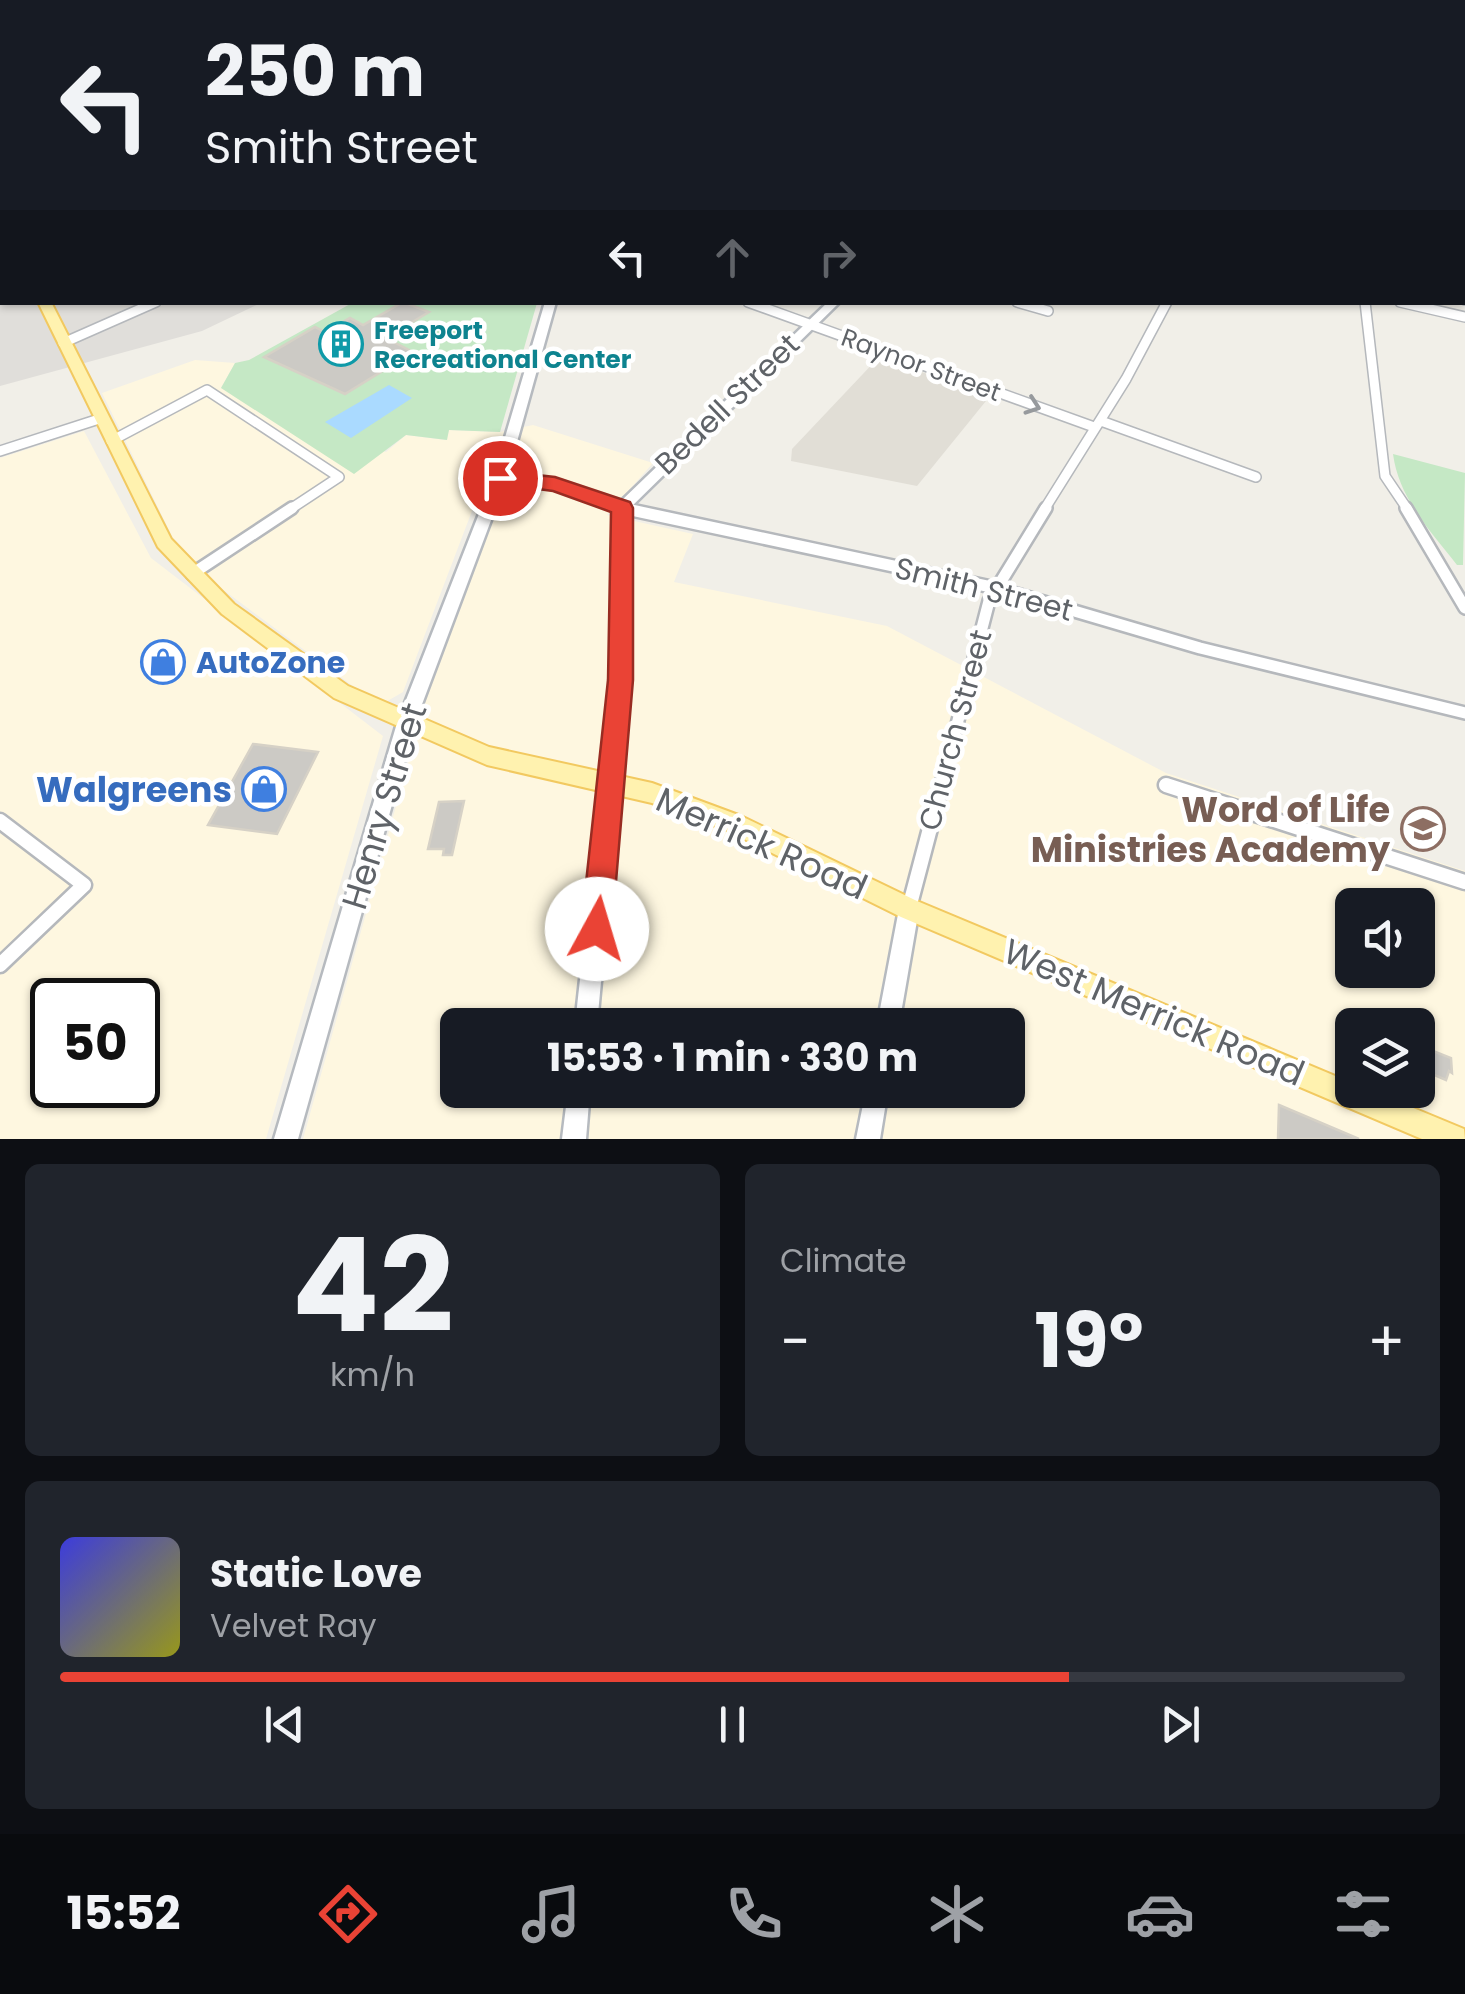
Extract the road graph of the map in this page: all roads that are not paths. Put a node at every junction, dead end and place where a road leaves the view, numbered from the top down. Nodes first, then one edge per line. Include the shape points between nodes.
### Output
1 (45, 305) edge
2 (149, 305) edge
3 (550, 305) edge
4 (756, 305) edge
5 (832, 305) edge
6 (1026, 305) edge
7 (1166, 305) edge
8 (1365, 305) edge
9 (1413, 305) edge
10 (1048, 312) dead end
11 (1465, 317) edge
12 (809, 325) junction
13 (62, 344) junction
14 (99, 419) junction
15 (1098, 424) junction
16 (110, 442) junction
17 (0, 452) edge
18 (500, 478) junction
19 (1256, 478) dead end
20 (622, 508) junction
21 (192, 574) junction
22 (996, 588) junction
23 (1465, 608) edge
24 (1465, 713) edge
25 (406, 723) junction
26 (612, 784) junction
27 (1166, 784) dead end
28 (0, 821) edge
29 (1465, 882) edge
30 (909, 909) junction
31 (0, 965) edge
32 (588, 1008) edge
33 (891, 1008) edge
34 (578, 1108) edge
35 (874, 1108) edge
36 (286, 1139) edge
37 (574, 1139) edge
38 (868, 1139) edge
39 (1454, 1139) edge

1 - 13 main road, Merrick Road
2 - 13 street
3 - 18 main road, Henry Street
4 - 12 street, Raynor Street
5 - 12 main road, Bedell Street
6 - 10 street
7 - 15 street, Church Street
8 - 23 street via 1385,476
9 - 11 street
12 -> 15 street, Raynor Street
12 - 20 main road, Bedell Street
13 - 14 main road, Merrick Road
14 - 16 main road, Merrick Road
14 - 17 street
15 - 19 street, Raynor Street
15 - 22 street, Church Street
16 - 21 main road, Merrick Road via 147,518
16 - 21 street via 207,390 339,477
18 - 20 main road, Smith Street via 555,484
18 - 25 main road, Henry Street
20 - 22 street, Smith Street
20 - 26 main road via 624,604
21 - 25 main road, Merrick Road via 300,666
22 - 24 street, Smith Street via 1200,648
22 - 30 street, Church Street
25 - 26 main road, Merrick Road via 487,756
25 - 36 main road, Henry Street
26 - 30 main road, Merrick Road via 734,823
26 - 32 main road
27 - 29 street
28 - 31 street via 84,885
30 - 33 main road, Church Street
30 - 39 main road, West Merrick Road
34 - 37 main road
35 - 38 main road

